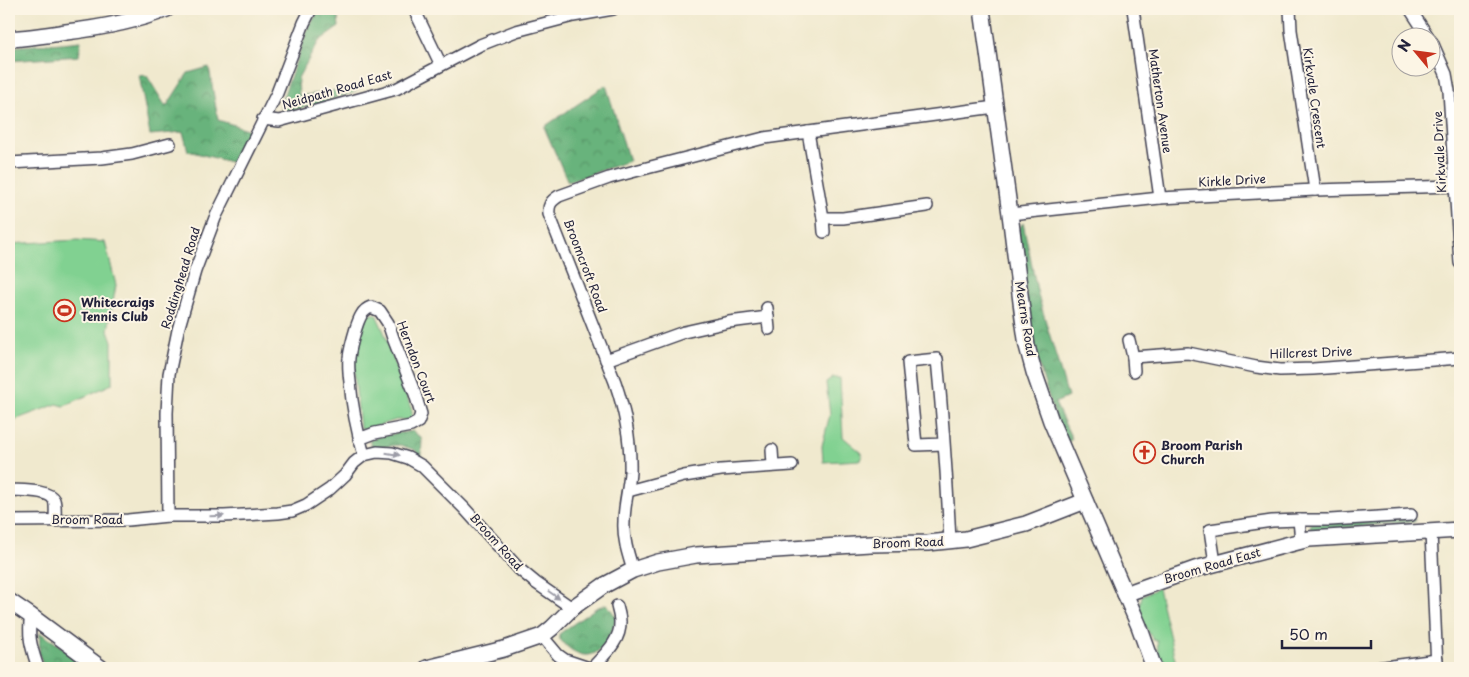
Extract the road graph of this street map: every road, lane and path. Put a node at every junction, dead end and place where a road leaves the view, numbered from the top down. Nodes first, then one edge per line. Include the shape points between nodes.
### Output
1 (167, 9) edge
2 (311, 9) edge
3 (414, 9) edge
4 (614, 9) edge
5 (982, 9) edge
6 (1133, 9) edge
7 (1290, 9) edge
8 (1410, 9) edge
9 (1422, 28) edge
10 (9, 39) edge
11 (441, 65) junction
12 (1442, 65) edge
13 (995, 107) junction
14 (263, 119) junction
15 (808, 132) junction
16 (170, 144) dead end
17 (1457, 154) edge
18 (9, 163) edge
19 (1455, 186) junction
20 (1314, 190) junction
21 (1160, 198) junction
22 (927, 206) dead end
23 (1010, 214) junction
24 (823, 218) junction
25 (824, 232) dead end
26 (1460, 263) edge
27 (768, 318) dead end
28 (1129, 340) dead end
29 (1133, 356) junction
30 (1460, 358) edge
31 (606, 360) junction
32 (1134, 371) dead end
33 (359, 439) junction
34 (944, 444) junction
35 (772, 450) dead end
36 (364, 455) junction
37 (792, 465) dead end
38 (773, 466) junction
39 (9, 490) edge
40 (628, 491) junction
41 (1084, 501) junction
42 (1411, 514) dead end
43 (168, 516) junction
44 (55, 520) junction
45 (1299, 520) junction
46 (9, 521) edge
47 (1460, 530) edge
48 (1430, 532) junction
49 (950, 541) junction
50 (1301, 542) junction
51 (1215, 563) junction
52 (633, 570) junction
53 (1125, 594) junction
54 (9, 601) edge
55 (617, 606) dead end
56 (572, 608) junction
57 (31, 616) junction
58 (542, 636) junction
59 (1437, 664) edge
60 (446, 666) edge
61 (38, 668) edge
62 (101, 668) edge
63 (426, 668) edge
64 (590, 668) edge
65 (1154, 668) edge
66 (1377, 668) edge

1 - 10 street via 117,25
2 - 14 street, Roddinghead Road
3 - 11 street
4 - 11 street, Neidpath Road East via 516,31
5 - 13 street, Mearns Road
6 - 21 street, Matherton Avenue
7 - 20 street, Kirkvale Crescent
8 - 9 street
11 - 14 street, Neidpath Road East via 396,89 279,121
12 - 17 street, Kirkvale Drive via 1449,91
13 - 15 street, Broomcroft Road
13 - 23 street, Mearns Road
14 - 43 street, Roddinghead Road via 202,250 178,330 169,374
15 - 24 street
15 - 31 street, Broomcroft Road via 764,138 609,178 552,200 548,207 550,214
16 - 18 street via 110,157
17 - 19 street, Kirkvale Drive
19 - 20 street, Kirkle Drive
19 - 26 street, Kirkvale Drive
20 - 21 street, Kirkle Drive
21 - 23 street, Kirkle Drive
22 - 24 street
23 - 41 street, Mearns Road via 1027,346 1051,422
24 - 25 street
27 - 31 street via 684,332
28 - 29 street
29 - 30 street, Hillcrest Drive via 1188,353 1280,370
29 - 32 street
31 - 40 street, Broomcroft Road via 627,423
33 - 33 street, Herndon Court via 351,401 348,360 358,321 365,309 371,307 380,311 388,323 421,414 418,422 411,426
33 - 36 street, Herndon Court
34 - 34 street via 938,359 908,362 916,445
34 - 49 street
35 - 38 street
43 -> 36 street, Broom Road via 292,511 306,506 330,489
36 -> 56 street, Broom Road via 392,453 422,466 518,569
37 - 38 street
38 - 40 street via 684,476
39 - 44 street via 49,495 54,501
40 - 52 street, Broomcroft Road via 623,523
41 - 49 street, Broom Road via 1015,528
41 - 53 street, Mearns Road
42 - 45 street
43 - 44 street, Broom Road via 128,520
44 - 46 street, Broom Road
45 - 50 street
45 - 51 street via 1210,530
47 - 48 street, Broom Road East
48 - 50 street, Broom Road East
48 - 59 street
49 - 52 street, Broom Road via 696,554
50 - 51 street, Broom Road East
51 - 53 street, Broom Road East
52 - 56 street, Broom Road
53 - 65 street, Mearns Road
54 - 57 street
55 - 64 street via 620,624 616,640
56 - 58 street
57 - 61 street via 30,640
57 - 62 street
58 - 60 street
58 - 64 street via 565,660
59 - 66 street
60 - 63 street

